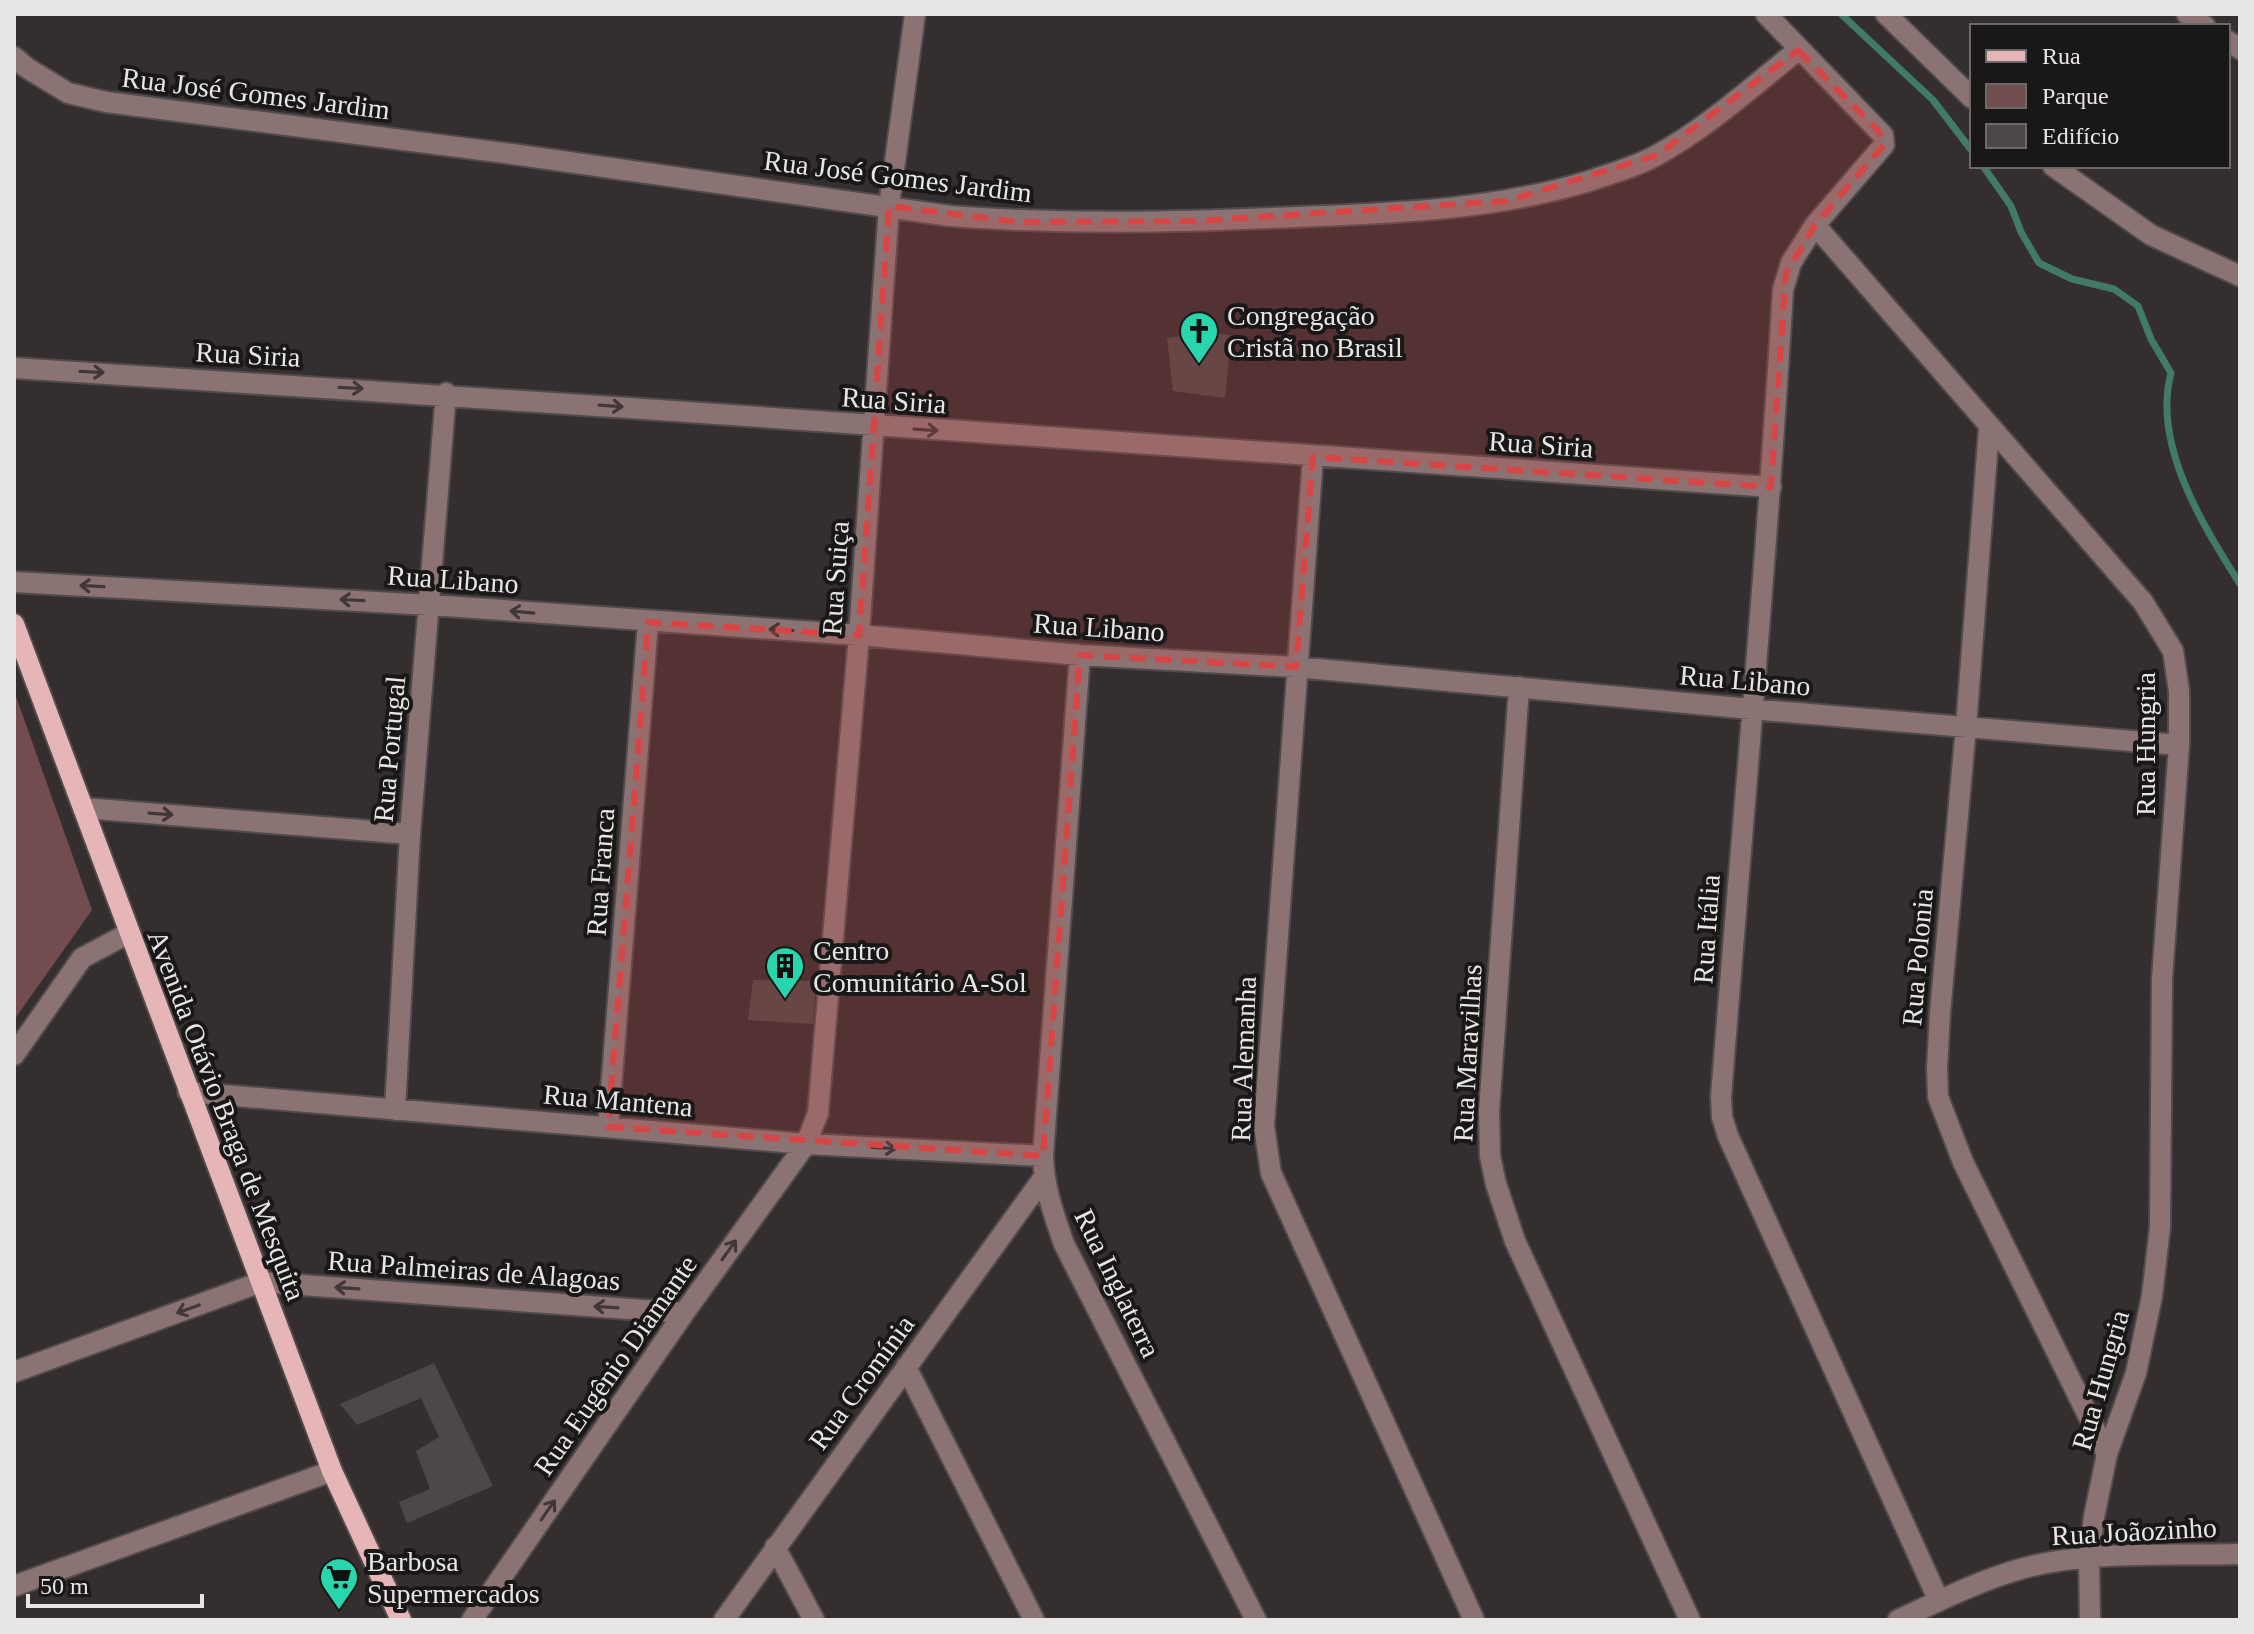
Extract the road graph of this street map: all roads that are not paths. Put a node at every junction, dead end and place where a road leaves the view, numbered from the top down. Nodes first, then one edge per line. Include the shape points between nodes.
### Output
1 (915, 14) edge
2 (1766, 14) edge
3 (1886, 14) edge
4 (1798, 50) junction
5 (14, 57) edge
6 (1970, 96) edge
7 (2056, 168) edge
8 (889, 206) junction
9 (1815, 225) junction
10 (2240, 276) edge
11 (14, 368) edge
12 (446, 393) junction
13 (873, 426) junction
14 (1989, 428) junction
15 (1313, 457) junction
16 (1771, 487) junction
17 (14, 582) edge
18 (430, 605) junction
19 (648, 622) junction
20 (14, 624) edge
21 (859, 635) junction
22 (1080, 655) junction
23 (1296, 667) junction
24 (1519, 687) junction
25 (1751, 709) junction
26 (1966, 727) junction
27 (2179, 745) junction
28 (83, 808) junction
29 (410, 834) junction
30 (129, 933) junction
31 (14, 1055) edge
32 (188, 1092) junction
33 (395, 1110) junction
34 (608, 1127) junction
35 (806, 1144) junction
36 (1043, 1166) junction
37 (261, 1282) junction
38 (684, 1313) junction
39 (906, 1367) junction
40 (14, 1372) edge
41 (2107, 1454) junction
42 (332, 1471) junction
43 (775, 1547) junction
44 (2240, 1554) edge
45 (2089, 1558) junction
46 (14, 1586) edge
47 (1939, 1601) junction
48 (401, 1620) edge
49 (472, 1620) edge
50 (724, 1620) edge
51 (814, 1620) edge
52 (1034, 1620) edge
53 (1256, 1620) edge
54 (1474, 1620) edge
55 (1690, 1620) edge
56 (1898, 1620) edge
57 (2090, 1620) edge

1 - 8 street, Rua Suiça
2 - 4 street
3 - 6 street
4 - 8 street, Rua José Gomes Jardim via 1657,155 1560,190 1506,201 1400,213 1194,221 1019,222
4 - 9 street via 1884,140 1877,156
5 - 8 street, Rua José Gomes Jardim via 68,93 129,106
7 - 10 street via 2151,235
8 - 13 street, Rua Suiça
9 - 14 street, Rua Hungria
9 - 16 street, Rua Itália via 1791,263 1783,290
11 -> 12 street, Rua Siria
12 -> 13 street, Rua Siria
12 - 18 street, Rua Portugal
13 -> 15 street, Rua Siria
13 - 21 street, Rua Suiça
14 - 26 street, Rua Polonia
14 - 27 street, Rua Hungria via 2143,602 2173,651
15 - 16 street, Rua Siria
15 - 23 street, Rua Alemanha
16 - 25 street, Rua Itália
18 -> 17 street, Rua Libano
19 -> 18 street, Rua Libano
18 - 29 street, Rua Portugal
21 -> 19 street, Rua Libano
19 - 34 street, Rua Franca
20 - 28 main road, Avenida Otávio Braga de Mesquita
21 - 22 street, Rua Libano
21 - 35 street, Rua Suiça via 821,1092
22 - 23 street, Rua Libano
22 - 36 street, Rua Inglaterra
23 - 24 street, Rua Libano
23 - 54 street, Rua Alemanha via 1266,1149 1271,1173
24 - 25 street, Rua Libano
24 - 55 street, Rua Maravilhas via 1490,1156 1515,1241
25 - 26 street, Rua Libano
25 - 47 street, Rua Itália via 1722,1117
26 - 27 street, Rua Libano
26 - 41 street, Rua Polonia via 1940,1013 1938,1097 1963,1162
27 - 41 street, Rua Hungria via 2162,979 2160,1227 2136,1373
28 -> 29 street
28 - 30 main road, Avenida Otávio Braga de Mesquita
29 - 33 street, Rua Portugal
30 - 31 street via 82,958
30 - 32 main road, Avenida Otávio Braga de Mesquita
32 - 33 street, Rua Mantena
32 - 37 main road, Avenida Otávio Braga de Mesquita
33 - 34 street, Rua Mantena
34 - 35 street, Rua Mantena
35 -> 36 street, Rua Mantena
38 -> 35 street, Rua Eugênio Diamante
36 - 39 street, Rua Cromínia
36 - 53 street, Rua Inglaterra via 1064,1244
38 -> 37 street, Rua Palmeiras de Alagoas
37 -> 40 street
37 - 42 main road, Avenida Otávio Braga de Mesquita
49 -> 38 street, Rua Eugênio Diamante
39 - 43 street, Rua Cromínia
39 - 52 street
41 - 45 street, Rua Hungria
42 - 46 street
42 - 48 main road, Avenida Otávio Braga de Mesquita
43 - 50 street, Rua Cromínia
43 - 51 street
44 - 45 street, Rua Joãozinho
45 - 47 street, Rua Joãozinho via 2025,1568
45 - 57 street, Rua Hungria
47 - 56 street, Rua Joãozinho

